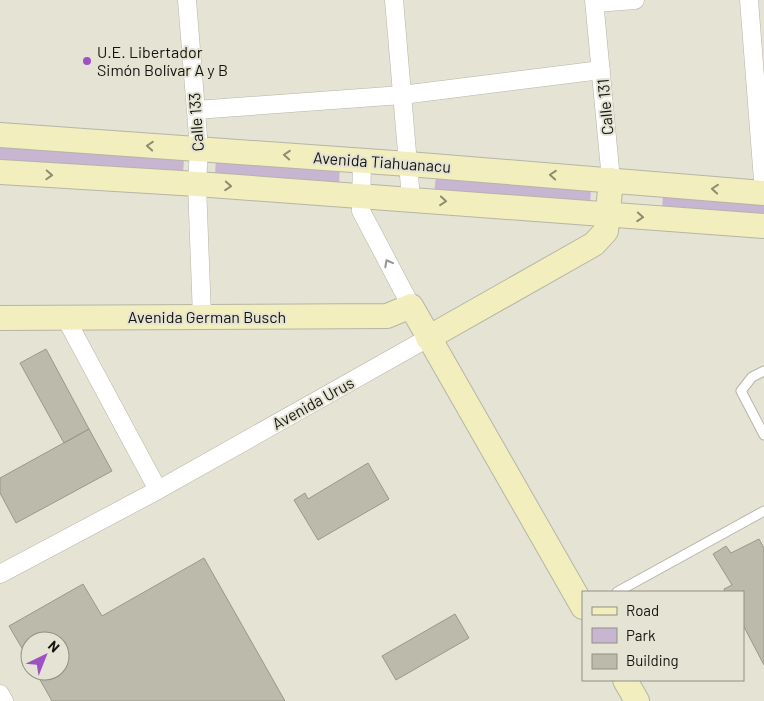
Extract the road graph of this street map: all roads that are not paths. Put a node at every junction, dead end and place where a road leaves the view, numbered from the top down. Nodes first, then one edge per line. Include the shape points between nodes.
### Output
1 (187, 0) edge
2 (394, 0) edge
3 (635, 0) edge
4 (749, 0) edge
5 (594, 1) edge
6 (602, 70) junction
7 (402, 95) junction
8 (196, 110) junction
9 (0, 135) edge
10 (199, 149) junction
11 (362, 160) junction
12 (408, 164) junction
13 (0, 172) edge
14 (611, 180) junction
15 (197, 184) junction
16 (764, 193) edge
17 (360, 196) junction
18 (411, 199) junction
19 (608, 215) junction
20 (764, 226) edge
21 (412, 306) junction
22 (65, 317) junction
23 (202, 317) junction
24 (0, 318) edge
25 (428, 338) junction
26 (764, 372) edge
27 (764, 435) edge
28 (158, 490) junction
29 (764, 511) edge
30 (0, 574) edge
31 (619, 591) edge
32 (582, 605) edge
33 (625, 681) edge
34 (0, 694) edge
35 (4, 701) edge
36 (637, 701) edge

1 - 8 street, Calle 133
2 - 7 street
3 - 5 street
4 - 16 street
5 - 6 street, Calle 131
6 - 7 street
6 - 14 street, Calle 131
7 - 8 street
7 - 12 street
8 - 10 street, Calle 133
10 -> 9 main road, Avenida Tiahuanacu
11 -> 10 main road, Avenida Tiahuanacu
10 - 15 street, Calle 133
11 - 12 main road, Avenida Tiahuanacu
11 - 17 street
14 -> 12 main road, Avenida Tiahuanacu
12 - 18 street
13 -> 15 main road
16 -> 14 main road, Avenida Tiahuanacu
14 - 19 main road, Calle 131
15 -> 17 main road
15 - 23 street, Calle 133
17 - 18 main road
21 -> 17 street via 361,211
18 -> 19 main road
19 -> 20 main road
19 - 25 main road, Avenida Urus via 606,231 594,244
21 - 23 main road, Avenida German Busch via 387,316
21 - 25 main road
22 - 23 main road, Avenida German Busch
22 - 24 main road, Avenida German Busch
22 - 28 street
25 - 28 street, Avenida Urus
25 - 32 main road
26 - 27 lane via 752,377 741,391
28 - 30 street, Avenida Urus
29 - 31 lane
33 - 36 main road
34 - 35 street

